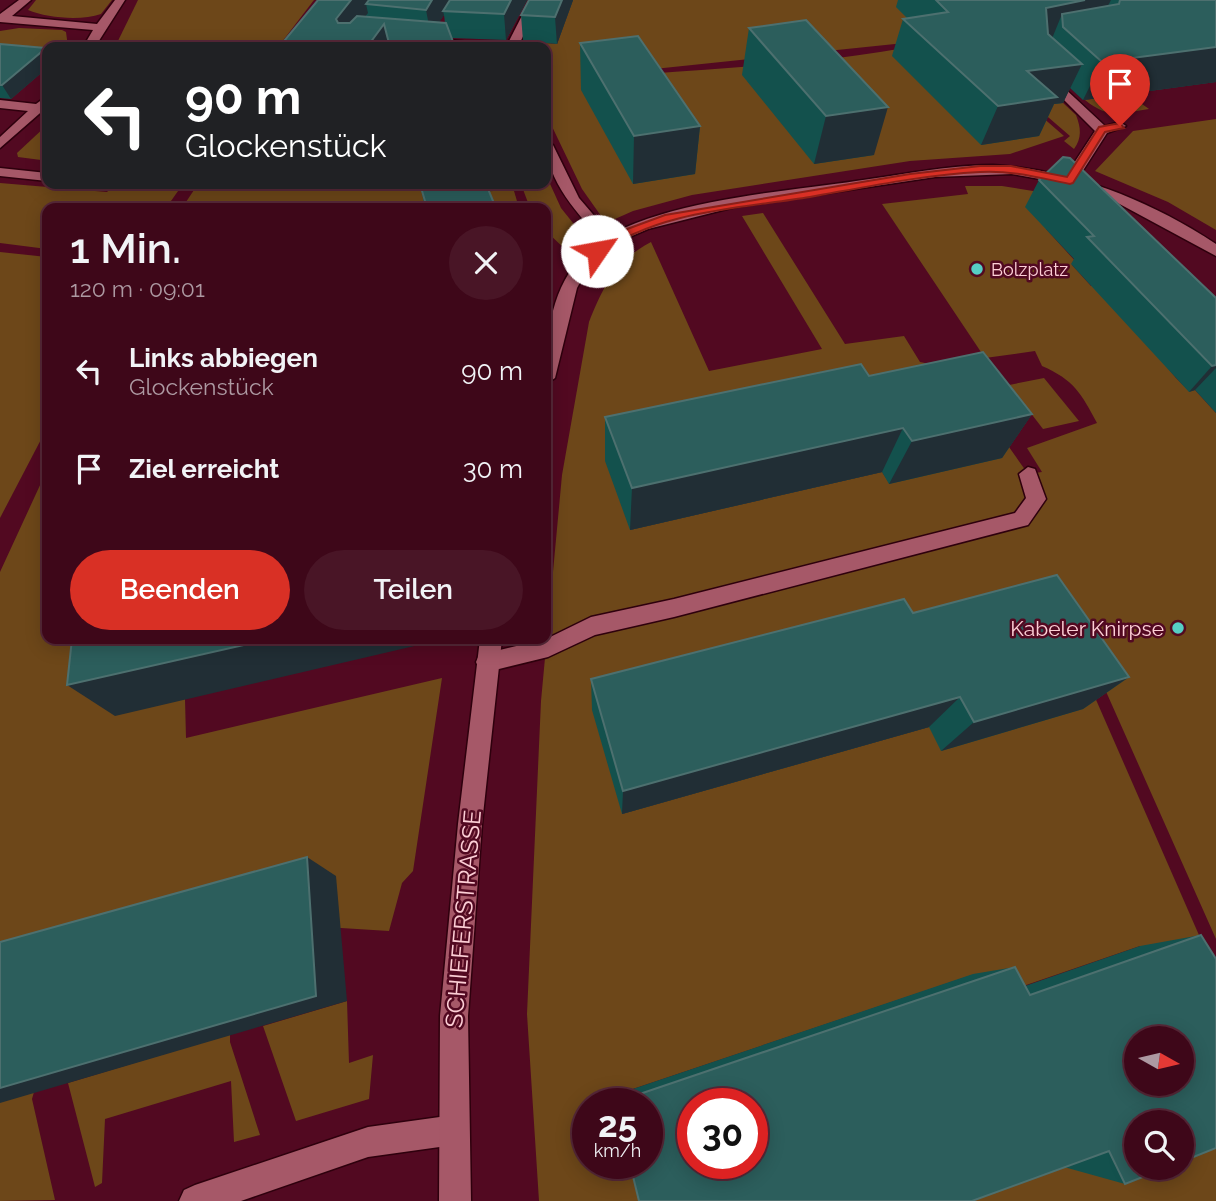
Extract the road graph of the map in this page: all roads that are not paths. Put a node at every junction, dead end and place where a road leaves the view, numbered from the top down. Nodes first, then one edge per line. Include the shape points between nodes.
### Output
1 (26, 0) edge
2 (120, 0) edge
3 (535, 0) edge
4 (1, 19) edge
5 (97, 27) junction
6 (411, 40) edge
7 (91, 42) edge
8 (466, 42) edge
9 (514, 42) edge
10 (1037, 67) edge
11 (0, 104) edge
12 (42, 104) edge
13 (42, 105) edge
14 (1120, 126) dead end
15 (1102, 130) junction
16 (0, 144) edge
17 (551, 155) edge
18 (0, 172) edge
19 (42, 176) edge
20 (1070, 180) junction
21 (609, 241) junction
22 (1216, 251) edge
23 (551, 359) edge
24 (1028, 474) dead end
25 (489, 650) edge
26 (454, 1129) junction
27 (194, 1201) edge
28 (454, 1201) edge

1 - 4 street
2 - 5 street
3 - 9 street
4 - 5 street
5 - 7 street
6 - 8 street via 440,37
10 - 15 street
11 - 12 street
13 - 16 street
14 - 15 street
15 - 20 street
17 - 21 street via 573,199
18 - 19 street
20 - 21 street via 990,169 910,177 694,212
20 - 22 street via 1149,210
21 - 23 street via 572,280
24 - 25 street via 1036,499 1021,519 591,626 548,648
25 - 26 street, SCHIEFERSTRASSE via 454,1016
26 - 27 street via 368,1142
26 - 28 street, SCHIEFERSTRASSE

